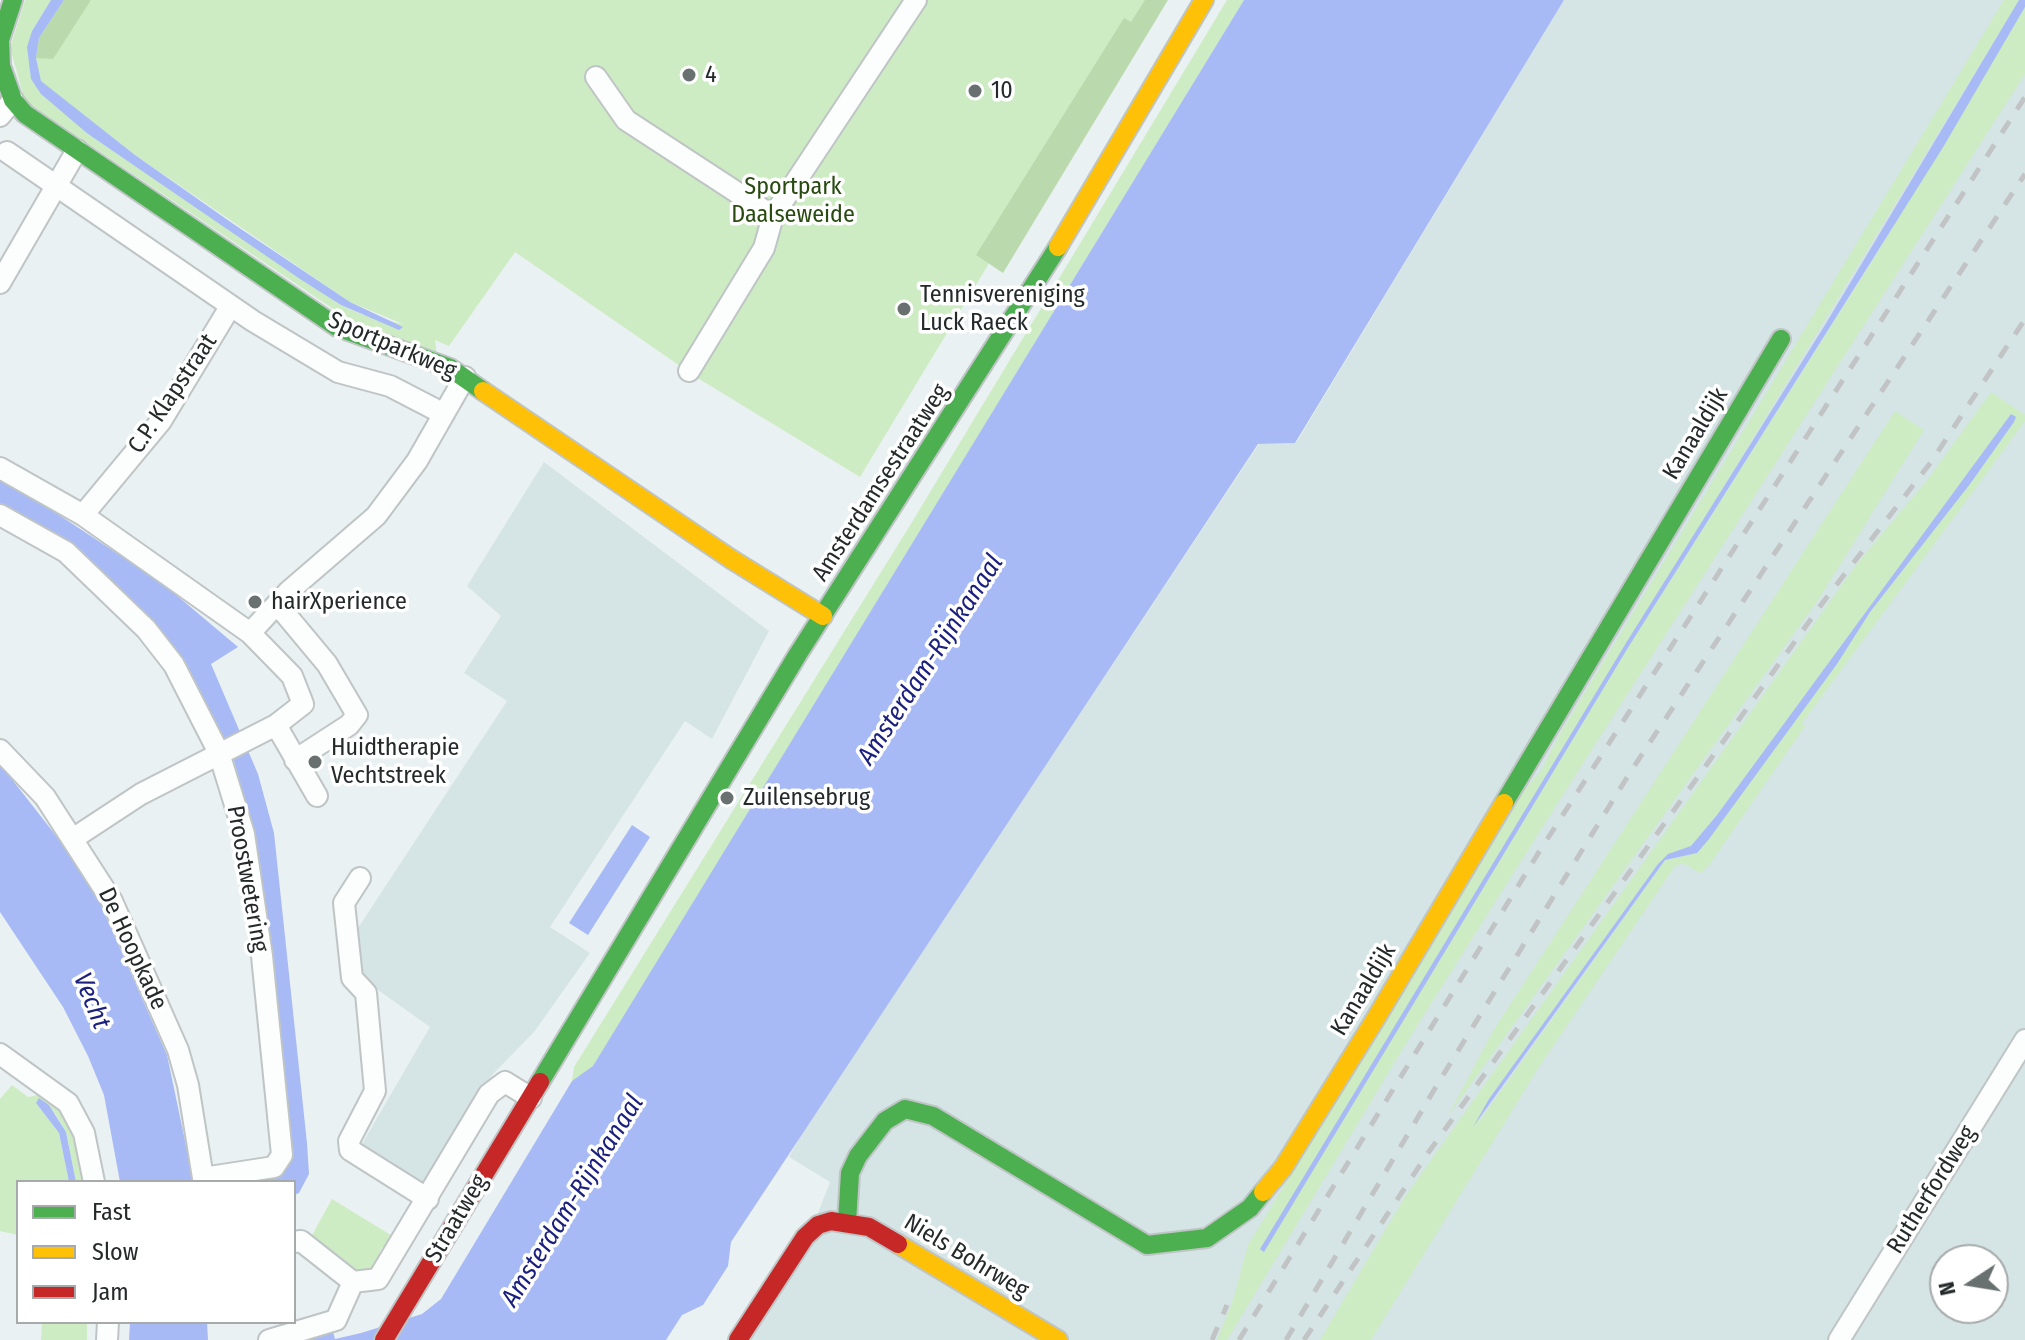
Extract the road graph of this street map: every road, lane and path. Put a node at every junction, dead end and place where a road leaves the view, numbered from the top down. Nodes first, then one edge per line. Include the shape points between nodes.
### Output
1 (916, 0) edge
2 (1204, 0) edge
3 (8, 4) edge
4 (596, 77) dead end
5 (7, 108) edge
6 (77, 150) junction
7 (7, 152) dead end
8 (55, 186) junction
9 (773, 216) junction
10 (0, 283) edge
11 (230, 307) junction
12 (1781, 339) dead end
13 (689, 371) dead end
14 (465, 377) junction
15 (444, 414) junction
16 (0, 468) edge
17 (0, 515) edge
18 (83, 515) junction
19 (277, 604) junction
20 (823, 616) junction
21 (250, 633) junction
22 (276, 725) junction
23 (0, 750) edge
24 (220, 752) junction
25 (295, 760) junction
26 (317, 796) dead end
27 (74, 838) junction
28 (360, 878) dead end
29 (596, 990) joint
30 (2025, 1040) edge
31 (0, 1054) edge
32 (531, 1098) junction
33 (203, 1178) joint
34 (94, 1180) edge
35 (428, 1199) junction
36 (847, 1222) junction
37 (296, 1242) edge
38 (353, 1282) junction
39 (269, 1340) edge
40 (384, 1340) edge
41 (738, 1340) edge
42 (1058, 1340) edge
43 (1839, 1340) edge

1 - 9 street
2 - 20 street, Amsterdamsestraatweg via 1050,260
3 - 5 street, Sportparkweg via 0,40
4 - 9 street via 626,120
5 - 6 street, Sportparkweg via 25,114
6 - 8 street
6 - 14 street, Sportparkweg via 337,327 438,362
7 - 8 street, Sportparkweg
8 - 10 street
8 - 11 street, Sportparkweg
9 - 13 street via 764,248
11 - 15 street, Sportparkweg via 338,372 390,386
11 - 18 street, C.P. Klapstraat via 161,421
12 - 36 street, Kanaaldijk via 1368,1031 1283,1168 1250,1208 1207,1238 1147,1245 933,1116 905,1109 885,1121 858,1156 850,1173
14 - 15 street
14 - 20 street, Sportparkweg
15 - 19 street via 376,516
16 - 18 street
17 - 24 street, Proostwetering via 66,552 146,629 174,665
18 - 21 street
19 - 21 street
19 - 25 street via 327,664 357,715
20 - 29 street, Amsterdamsestraatweg
21 - 22 street via 292,676 303,704
22 - 24 street
22 - 25 street
23 - 27 street, De Hoopkade via 45,797
24 - 27 street
24 - 33 street, Proostwetering via 244,834 282,1155 274,1167
25 - 26 street
27 - 33 street, De Hoopkade via 112,901 178,1050
28 - 35 street via 344,903 352,978 366,993 375,1091 349,1141 350,1150
29 - 32 street, Straatweg
30 - 43 street, Rutherfordweg
31 - 34 street via 68,1103 84,1133
32 - 35 street, Straatweg via 505,1082 489,1094
32 - 40 street, Straatweg
35 - 38 street, Straatweg via 378,1279
36 - 41 street via 818,1225 805,1237
36 - 42 street, Niels Bohrweg via 869,1227
37 - 38 street
38 - 39 street via 336,1320

